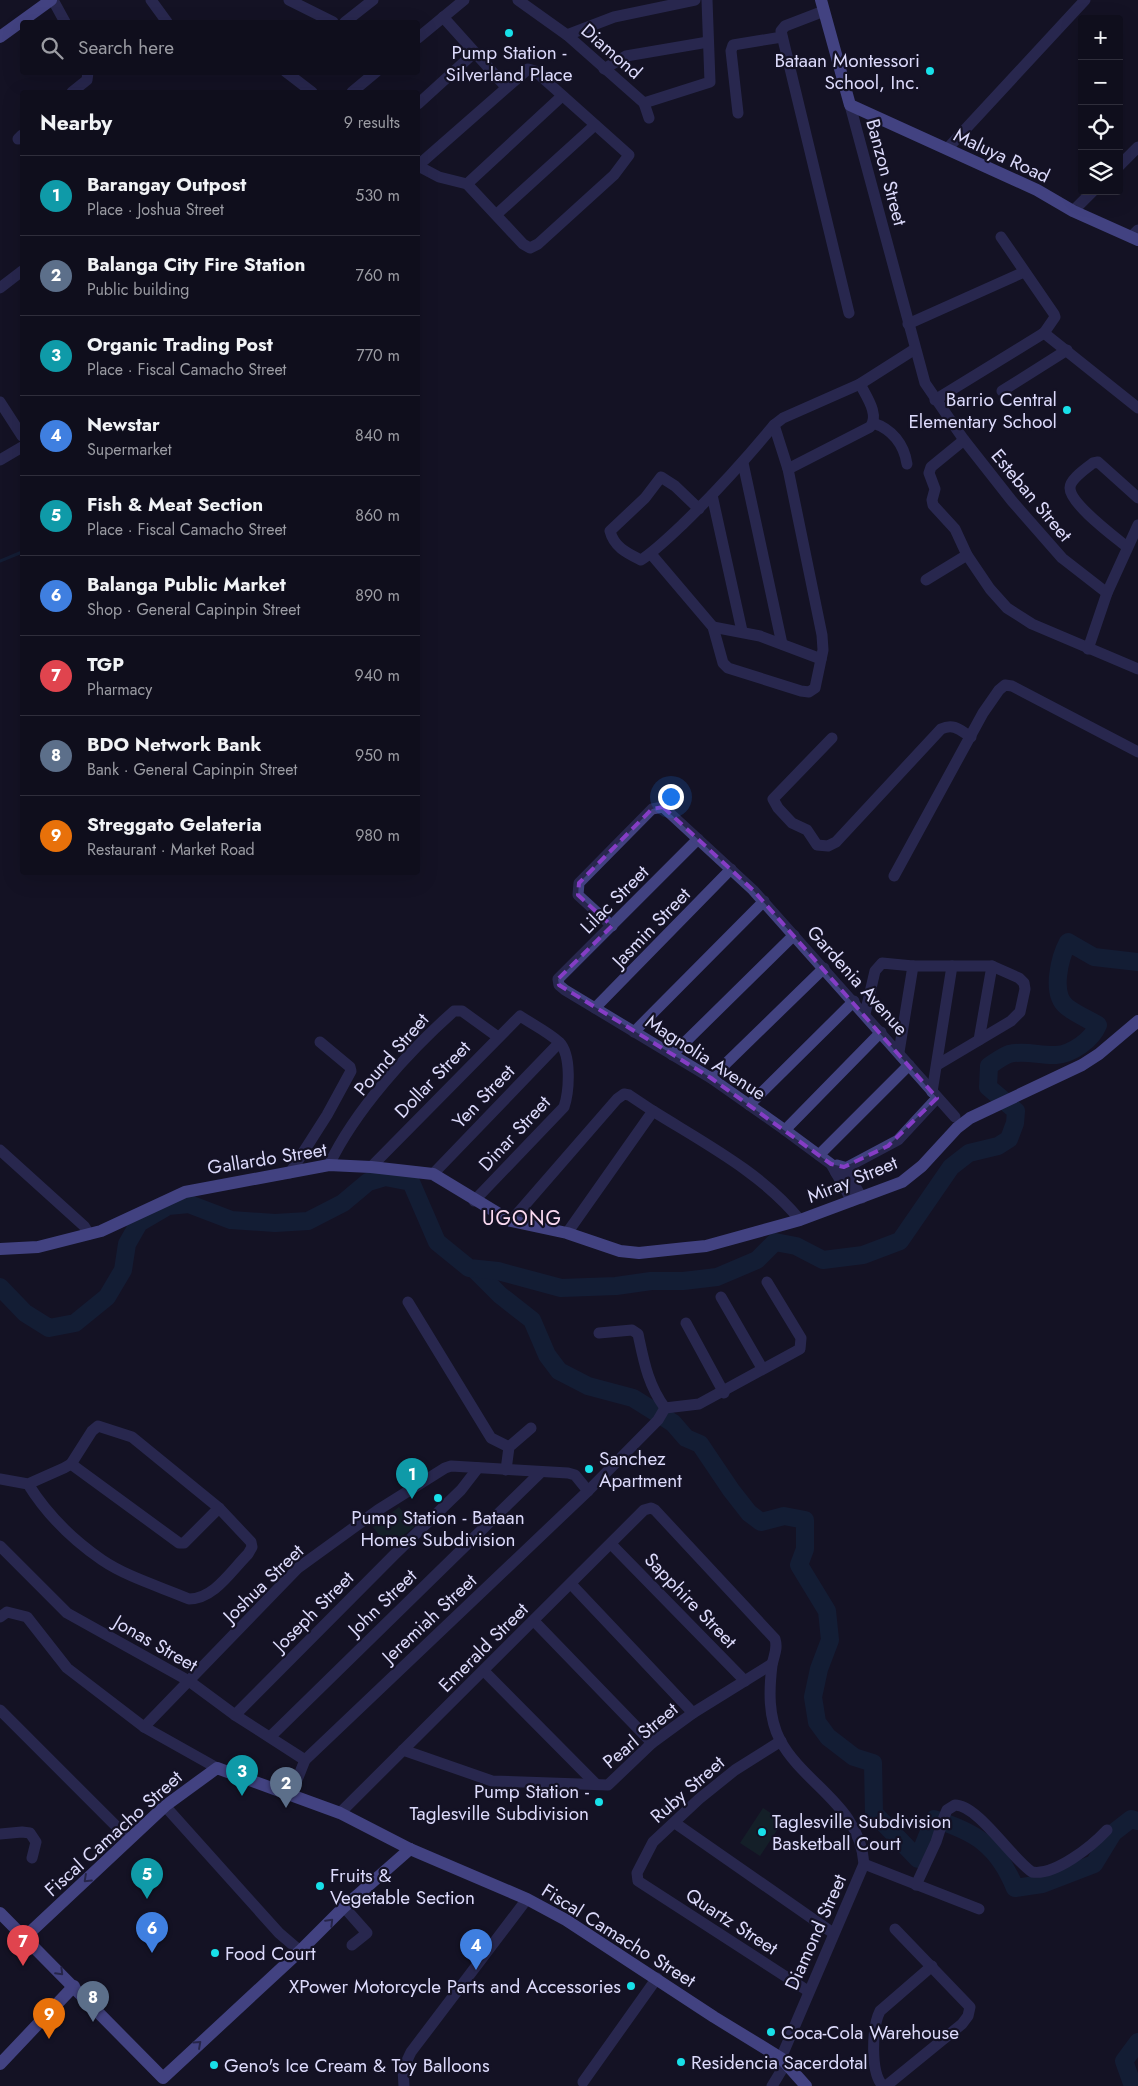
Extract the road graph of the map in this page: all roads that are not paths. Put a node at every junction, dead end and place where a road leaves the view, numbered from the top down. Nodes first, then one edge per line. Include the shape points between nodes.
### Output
1 (52, 0) edge
2 (151, 0) edge
3 (289, 0) edge
4 (373, 0) edge
5 (464, 0) edge
6 (538, 0) edge
7 (695, 0) edge
8 (707, 0) edge
9 (1085, 0) edge
10 (522, 2) edge
11 (823, 6) edge
12 (443, 17) junction
13 (25, 20) edge
14 (64, 20) edge
15 (166, 20) edge
16 (329, 20) edge
17 (348, 20) edge
18 (20, 23) edge
19 (568, 35) junction
20 (420, 36) edge
21 (782, 37) junction
22 (0, 38) edge
23 (708, 42) junction
24 (474, 53) junction
25 (604, 69) junction
26 (88, 75) edge
27 (290, 75) edge
28 (372, 75) edge
29 (506, 88) junction
30 (74, 90) edge
31 (309, 90) edge
32 (354, 90) edge
33 (562, 96) junction
34 (420, 102) edge
35 (644, 103) junction
36 (850, 105) junction
37 (738, 113) dead end
38 (649, 118) dead end
39 (595, 125) junction
40 (1138, 148) edge
41 (947, 149) junction
42 (1123, 162) edge
43 (467, 184) junction
44 (1089, 195) edge
45 (1073, 211) junction
46 (497, 214) junction
47 (1136, 236) edge
48 (1001, 237) dead end
49 (1024, 272) junction
50 (20, 273) edge
51 (0, 288) edge
52 (849, 313) dead end
53 (908, 324) junction
54 (1044, 333) junction
55 (915, 349) junction
56 (1067, 350) junction
57 (860, 384) junction
58 (1002, 392) dead end
59 (935, 400) junction
60 (0, 402) edge
61 (1138, 408) edge
62 (873, 423) junction
63 (774, 425) junction
64 (20, 433) edge
65 (964, 440) junction
66 (20, 448) edge
67 (0, 460) edge
68 (743, 463) junction
69 (907, 464) dead end
70 (788, 469) junction
71 (712, 495) junction
72 (1138, 498) edge
73 (699, 509) junction
74 (1138, 525) edge
75 (1127, 546) junction
76 (651, 554) junction
77 (967, 555) junction
78 (926, 580) dead end
79 (1107, 593) junction
80 (712, 627) junction
81 (742, 631) junction
82 (782, 644) junction
83 (1088, 649) junction
84 (822, 659) junction
85 (1138, 669) edge
86 (971, 737) junction
87 (832, 738) dead end
88 (1138, 752) edge
89 (698, 839) junction
90 (731, 869) junction
91 (894, 876) dead end
92 (764, 901) junction
93 (612, 926) junction
94 (794, 935) junction
95 (913, 966) junction
96 (952, 966) junction
97 (992, 966) junction
98 (824, 968) junction
99 (559, 985) joint
100 (854, 1001) junction
101 (595, 1008) junction
102 (865, 1014) junction
103 (1138, 1021) edge
104 (634, 1032) junction
105 (881, 1032) junction
106 (498, 1037) junction
107 (979, 1040) junction
108 (320, 1042) dead end
109 (559, 1043) junction
110 (899, 1052) junction
111 (672, 1055) junction
112 (910, 1065) junction
113 (937, 1065) junction
114 (711, 1078) junction
115 (935, 1095) junction
116 (749, 1105) junction
117 (653, 1111) junction
118 (954, 1117) dead end
119 (785, 1130) junction
120 (0, 1150) edge
121 (820, 1155) junction
122 (329, 1165) junction
123 (371, 1167) junction
124 (837, 1168) junction
125 (290, 1173) junction
126 (432, 1174) junction
127 (857, 1199) junction
128 (474, 1201) junction
129 (800, 1220) junction
130 (511, 1222) junction
131 (567, 1233) junction
132 (89, 1234) junction
133 (0, 1249) edge
134 (767, 1282) dead end
135 (721, 1297) dead end
136 (408, 1302) dead end
137 (686, 1323) dead end
138 (599, 1333) dead end
139 (762, 1368) junction
140 (724, 1392) junction
141 (661, 1414) junction
142 (531, 1428) dead end
143 (509, 1447) junction
144 (71, 1464) junction
145 (478, 1468) junction
146 (506, 1470) junction
147 (540, 1472) junction
148 (0, 1479) edge
149 (28, 1484) junction
150 (588, 1491) junction
151 (218, 1508) junction
152 (651, 1508) joint
153 (611, 1544) junction
154 (0, 1546) edge
155 (571, 1584) junction
156 (0, 1617) edge
157 (534, 1621) junction
158 (772, 1664) junction
159 (484, 1671) junction
160 (190, 1681) junction
161 (745, 1681) junction
162 (0, 1710) edge
163 (693, 1713) junction
164 (235, 1715) junction
165 (144, 1727) junction
166 (270, 1737) junction
167 (781, 1741) junction
168 (652, 1743) junction
169 (403, 1750) junction
170 (304, 1760) junction
171 (217, 1768) junction
172 (595, 1783) junction
173 (291, 1795) junction
174 (165, 1806) junction
175 (340, 1813) junction
176 (675, 1823) junction
177 (1107, 1830) dead end
178 (0, 1834) edge
179 (129, 1839) junction
180 (410, 1849) junction
181 (32, 1858) dead end
182 (864, 1864) junction
183 (638, 1881) joint
184 (916, 1885) junction
185 (527, 1900) junction
186 (344, 1907) junction
187 (979, 1909) dead end
188 (0, 1913) edge
189 (894, 1930) dead end
190 (833, 1933) junction
191 (25, 1937) junction
192 (352, 1945) dead end
193 (300, 1951) junction
194 (932, 1966) junction
195 (657, 1978) junction
196 (74, 1986) junction
197 (808, 1991) junction
198 (784, 2060) junction
199 (0, 2064) edge
200 (162, 2082) edge
201 (583, 2082) dead end
202 (404, 2086) edge
203 (772, 2086) edge
204 (806, 2086) edge
205 (884, 2086) edge

1 - 13 street
1 - 14 street
2 - 15 street
3 - 16 street
4 - 17 street
5 - 12 street
6 - 10 street
7 - 19 street via 614,17
8 - 23 street
9 - 41 street
10 - 19 street, Diamond
11 - 21 street via 785,26 780,30
11 - 36 street, Banzon Street
12 - 20 street
12 - 24 street
18 - 22 street
19 - 25 street, Diamond
21 - 37 street via 733,45
21 - 52 street
23 - 25 street via 626,56
23 - 35 street via 710,82
24 - 29 street
24 - 34 street
25 - 35 street, Diamond
26 - 30 street via 87,80
27 - 31 street
28 - 32 street
29 - 33 street via 528,69 535,71
29 - 43 street via 420,167 439,177
33 - 39 street
33 - 43 street
35 - 38 street, Diamond
36 - 41 street, Maluya Road
36 - 53 street, Banzon Street
39 - 46 street
39 - 46 street via 629,155 614,175 530,248
40 - 42 street
41 - 45 street, Maluya Road via 1037,190
43 - 46 street
44 - 45 street
45 - 47 street, Maluya Road
48 - 49 street
49 - 53 street
49 - 54 street via 1055,317
50 - 51 street
53 - 55 street, Esteban Street
54 - 56 street
54 - 59 street
55 - 57 street
55 - 59 street, Esteban Street via 925,383
56 - 58 street
56 - 61 street
57 - 62 street via 874,415
57 - 63 street
59 - 65 street, Esteban Street
60 - 64 street
62 - 69 street via 897,439 904,449
62 - 70 street via 870,428
63 - 68 street
63 - 70 street
65 - 77 street via 931,467 929,473 935,489 933,505 960,536
65 - 79 street, Esteban Street via 1062,558
66 - 67 street
68 - 71 street
68 - 82 street
70 - 84 street via 822,635
71 - 73 street
71 - 81 street
72 - 75 street via 1098,462 1072,482 1070,488 1072,496 1094,520
73 - 76 street
73 - 76 street via 661,477 610,531 614,544 630,554 641,560
74 - 75 street
75 - 79 street
76 - 80 street
77 - 78 street
77 - 83 street via 1007,608 1032,624
79 - 83 street
80 - 81 street
80 - 84 street via 723,663 728,668 782,686 809,692 815,688
81 - 82 street
82 - 84 street
83 - 85 street
86 - 87 street via 956,727 948,725 941,729 836,842 822,846 817,845 807,830 792,823 773,799
86 - 88 street via 1005,685
86 - 91 street
89 - 90 street, Gardenia Avenue
89 - 93 street, Lilac Street
89 - 93 street, Gardenia Avenue via 662,807 652,810 579,883 578,895
90 - 92 street, Gardenia Avenue
90 - 101 street, Jasmin Street
92 - 94 street, Gardenia Avenue
92 - 104 street
93 - 99 street, Lilac Street via 558,979
94 - 98 street, Gardenia Avenue
94 - 111 street
95 - 96 street
95 - 102 street via 878,966
95 - 110 street
96 - 97 street
96 - 113 street
97 - 107 street
97 - 107 street via 1019,978 1025,989 1020,1012
98 - 100 street, Gardenia Avenue
98 - 114 street
99 - 101 street, Magnolia Avenue
100 - 102 street, Gardenia Avenue
100 - 116 street
101 - 104 street, Magnolia Avenue
102 - 105 street, Gardenia Avenue
103 - 127 street, Miray Street via 1082,1065 962,1123 908,1178
104 - 111 street, Magnolia Avenue
105 - 110 street, Gardenia Avenue
105 - 119 street
106 - 109 street, Dollar Street via 520,1016
106 - 122 street, Pound Street via 462,1011 454,1010 392,1074 344,1138
106 - 123 street, Dollar Street
107 - 113 street
108 - 125 street via 351,1071
109 - 126 street, Yen Street
109 - 128 street, Dinar Street via 564,1050 568,1077 569,1092 564,1107
110 - 112 street, Gardenia Avenue
111 - 114 street, Magnolia Avenue
112 - 115 street, Gardenia Avenue
112 - 121 street
113 - 115 street
114 - 116 street, Magnolia Avenue
115 - 118 street, Gardenia Avenue
115 - 124 street via 898,1140
116 - 119 street, Magnolia Avenue
117 - 129 street via 776,1192
117 - 130 street via 628,1095 617,1099
117 - 131 street
119 - 121 street, Magnolia Avenue
120 - 132 street
121 - 124 street, Magnolia Avenue
122 - 123 street, Gallardo Street
122 - 125 street, Gallardo Street
123 - 126 street, Gallardo Street
124 - 127 street, Magnolia Avenue
125 - 132 street, Gallardo Street via 185,1192 118,1225
126 - 128 street, Gallardo Street
127 - 129 street, Miray Street
128 - 130 street, Gallardo Street
129 - 131 street, Miray Street via 706,1246 639,1253 620,1251
130 - 131 street, Gallardo Street
132 - 133 street, Gallardo Street via 38,1247
134 - 139 street via 802,1344 800,1349
135 - 139 street
136 - 143 street via 491,1438
137 - 140 street
138 - 141 street via 637,1332
139 - 140 street
140 - 141 street via 694,1406
141 - 150 street, Jeremiah Street
142 - 143 street
143 - 146 street
144 - 149 street
144 - 151 street via 179,1543 184,1543
144 - 151 street via 92,1430 104,1427 132,1437
145 - 146 street, Joshua Street
145 - 160 street, Joshua Street via 445,1468 378,1510 298,1568
145 - 164 street, Joseph Street via 461,1490
146 - 147 street, Joshua Street
147 - 150 street, Joshua Street via 574,1476
147 - 166 street, John Street
148 - 149 street
149 - 151 street via 38,1501 65,1530 102,1561 189,1599 209,1594 252,1547 251,1542
150 - 170 street, Jeremiah Street
152 - 153 street, Emerald Street via 644,1510
152 - 158 street, Diamond Street via 775,1639 777,1646
153 - 155 street, Emerald Street
153 - 161 street, Sapphire Street
154 - 160 street, Jonas Street via 67,1613
155 - 157 street, Emerald Street
155 - 163 street
156 - 165 street via 7,1612 26,1617 68,1668
157 - 159 street, Emerald Street
157 - 168 street
158 - 161 street, Pearl Street
158 - 167 street, Diamond Street via 770,1705
159 - 169 street, Emerald Street
159 - 172 street
160 - 164 street, Jonas Street
160 - 165 street, Joshua Street
161 - 163 street, Pearl Street
162 - 179 street
163 - 168 street, Pearl Street
164 - 166 street, Jonas Street
165 - 171 street
166 - 170 street, Jonas Street
167 - 176 street, Ruby Street via 735,1770
167 - 182 street, Diamond Street via 851,1824
168 - 172 street, Pearl Street via 608,1785
169 - 172 street, Pearl Street via 492,1781
169 - 175 street, Emerald Street
170 - 173 street, Jeremiah Street
171 - 173 street, Fiscal Camacho Street
171 - 174 street, Fiscal Camacho Street
173 - 175 street, Fiscal Camacho Street
174 - 179 street, Fiscal Camacho Street
174 - 193 street via 279,1933
175 - 180 street, Fiscal Camacho Street
176 - 183 street, Ruby Street via 653,1842 637,1873
176 - 190 street
177 - 184 street via 1088,1848 1060,1865 1036,1873 1028,1869 987,1825 964,1807 955,1805 947,1810
178 - 181 street via 30,1834 36,1842
179 -> 191 street, Fiscal Camacho Street
180 - 185 street, Fiscal Camacho Street
180 - 186 street
182 - 184 street
182 - 190 street, Diamond Street
183 - 197 street, Quartz Street
184 - 187 street
185 - 195 street, Fiscal Camacho Street via 566,1920
185 - 202 street via 411,2052 403,2069
186 - 192 street via 367,1933
193 -> 186 street
188 - 191 street
189 - 194 street
190 - 197 street, Diamond Street
191 -> 196 street
200 -> 193 street
194 - 205 street via 877,2017 874,2060
194 - 205 street via 970,2007 968,2016
195 - 198 street, Fiscal Camacho Street
195 - 201 street
196 - 199 street
196 - 200 street
197 - 198 street, Diamond Street
198 - 203 street, Diamond Street
198 - 204 street, Fiscal Camacho Street

